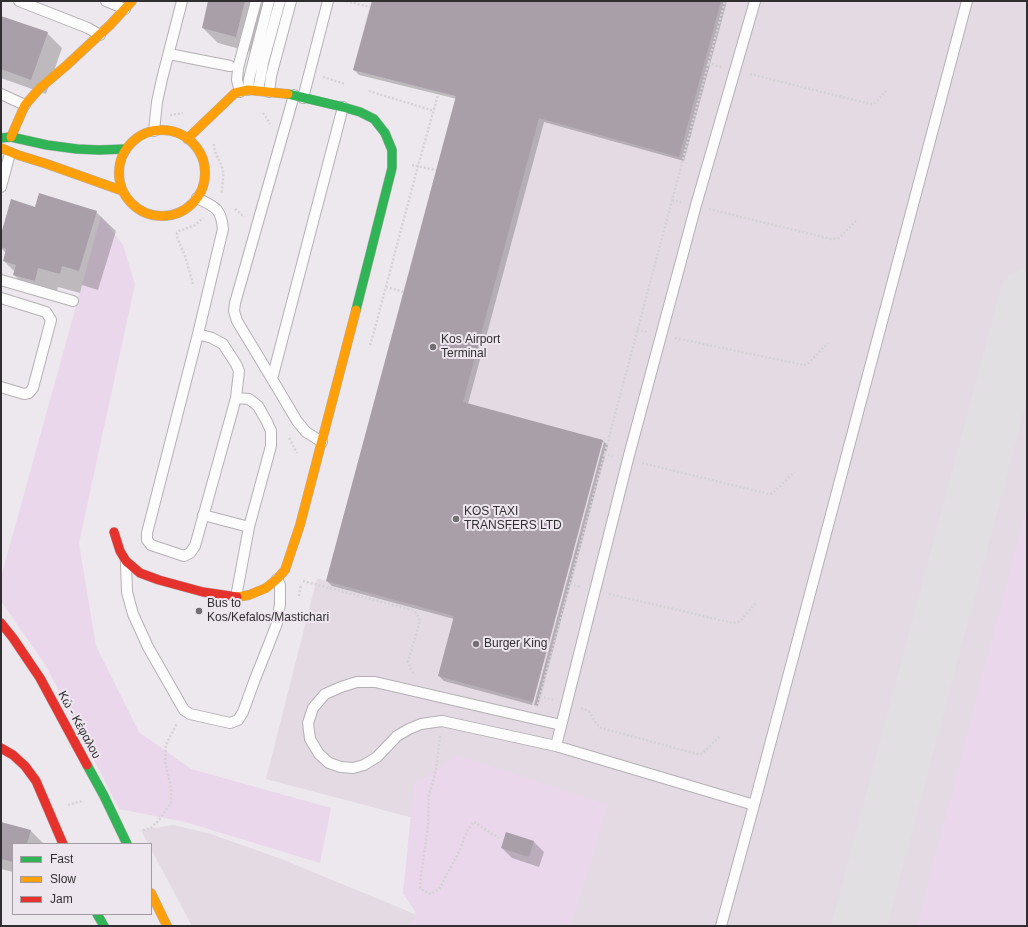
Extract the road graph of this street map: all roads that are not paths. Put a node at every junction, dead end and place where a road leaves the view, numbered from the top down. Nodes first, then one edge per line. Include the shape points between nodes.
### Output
1 (19, 1) edge
2 (106, 1) edge
3 (132, 1) edge
4 (182, 1) edge
5 (256, 1) edge
6 (269, 1) edge
7 (280, 1) edge
8 (291, 1) edge
9 (328, 1) edge
10 (755, 1) edge
11 (967, 1) edge
12 (125, 9) junction
13 (100, 35) junction
14 (168, 54) junction
15 (230, 66) dead end
16 (249, 91) junction
17 (269, 92) junction
18 (1, 94) edge
19 (298, 96) junction
20 (25, 105) junction
21 (343, 107) junction
22 (154, 131) junction
23 (11, 137) junction
24 (1, 138) edge
25 (187, 139) junction
26 (126, 149) junction
27 (6, 150) edge
28 (1, 187) edge
29 (123, 192) junction
30 (197, 198) junction
31 (1, 280) edge
32 (1, 298) edge
33 (73, 301) dead end
34 (198, 334) junction
35 (272, 379) junction
36 (1, 387) edge
37 (236, 398) junction
38 (322, 442) junction
39 (203, 515) junction
40 (248, 527) junction
41 (114, 532) dead end
42 (126, 561) junction
43 (277, 579) junction
44 (236, 597) junction
45 (1, 624) edge
46 (561, 725) junction
47 (556, 746) junction
48 (1, 748) edge
49 (754, 805) junction
50 (63, 843) edge
51 (127, 843) edge
52 (152, 895) edge
53 (98, 915) edge
54 (104, 926) edge
55 (167, 926) edge
56 (721, 926) edge

1 - 13 lane
2 - 12 lane
3 - 12 street
4 - 14 lane
5 - 16 lane via 237,80
6 - 16 lane via 249,79
7 - 16 lane via 263,63
8 - 17 lane
9 - 19 lane
10 - 46 lane via 696,205
11 - 49 lane
12 - 13 street
13 - 20 street via 40,88
14 - 15 lane
14 - 22 lane via 157,102
16 - 17 street
16 - 25 street via 235,93
17 - 19 street
18 - 20 lane
19 - 21 street
19 - 35 lane via 234,311 237,321
20 - 23 street
21 - 35 lane
21 - 38 street via 374,119 385,133 392,150 392,168
22 - 25 street via 165,130
22 - 26 street via 143,134
23 - 24 street
23 - 26 street via 77,149
25 - 30 street via 195,146 204,166 205,177
26 - 29 street via 119,170
27 - 28 lane
27 - 29 street
29 - 30 street via 137,208 147,214 158,216 180,212
30 - 34 lane via 214,206 222,218 223,229
31 - 33 lane
32 - 36 lane via 46,312 52,320 33,388 24,394
34 - 37 lane via 224,344 236,364 239,371
34 - 39 lane via 147,540 151,545 184,556 195,546
35 - 38 lane via 297,421 306,432
37 - 39 lane
37 - 40 lane via 249,399 258,406 271,432 271,446
38 - 43 street via 300,525 285,570
39 - 40 lane
40 - 44 lane
41 - 42 street
42 - 43 lane via 127,592 134,614 148,646 184,710 190,714 230,722 238,720 243,712 277,623 280,604 280,585
42 - 44 street via 140,573 159,580 203,592
43 - 44 street via 258,592
45 - 51 street, Κώ - Κέφαλου via 40,678
46 - 47 lane
46 - 47 lane via 375,682 357,682 325,694 313,708 308,723 310,738 319,754 329,763 341,767 353,768 364,765 377,757 397,736 408,729 442,721
47 - 49 lane
48 - 50 street via 25,766 36,781
49 - 56 lane
52 - 55 street
53 - 54 street

